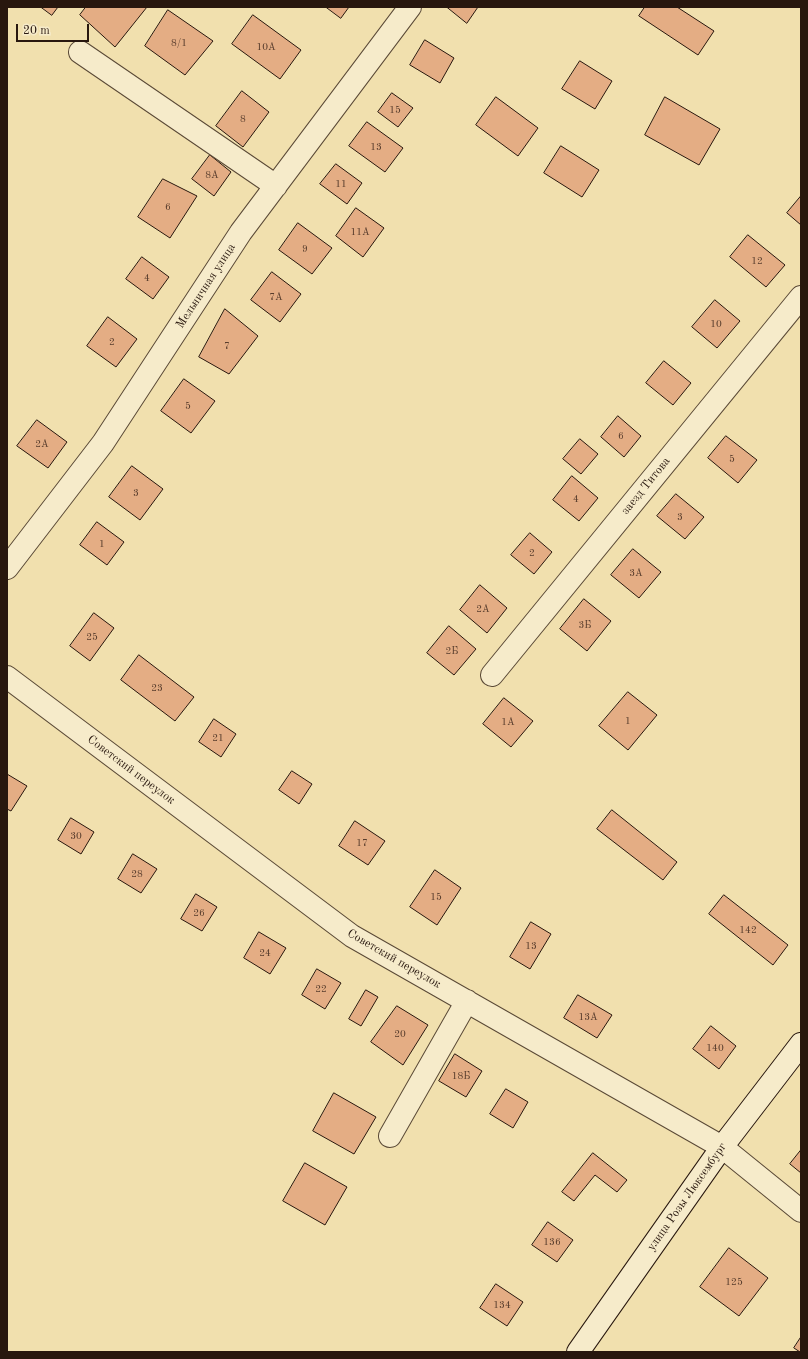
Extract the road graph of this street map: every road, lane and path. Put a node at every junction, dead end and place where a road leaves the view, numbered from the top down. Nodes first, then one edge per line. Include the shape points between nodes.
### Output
1 (410, 7) edge
2 (80, 52) dead end
3 (276, 186) junction
4 (801, 297) edge
5 (7, 568) edge
6 (492, 675) dead end
7 (7, 677) edge
8 (467, 1002) junction
9 (801, 1044) edge
10 (390, 1136) dead end
11 (722, 1147) junction
12 (801, 1210) edge
13 (578, 1352) edge

1 - 3 street, Мельничная улица
2 - 3 street
3 - 5 street, Мельничная улица via 241,232 103,443
4 - 6 street, заезд Титова
7 - 8 street, Советский переулок via 352,936
8 - 10 street
8 - 11 street, Советский переулок
9 - 11 street, улица Розы Люксембург
11 - 12 street, Советский переулок
11 - 13 street, улица Розы Люксембург

